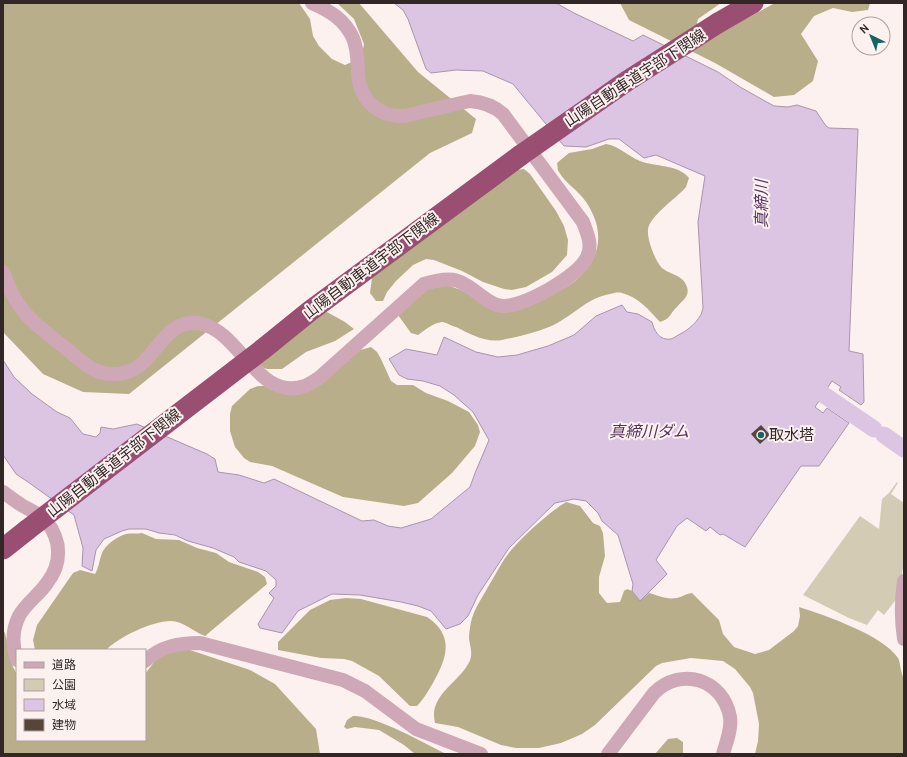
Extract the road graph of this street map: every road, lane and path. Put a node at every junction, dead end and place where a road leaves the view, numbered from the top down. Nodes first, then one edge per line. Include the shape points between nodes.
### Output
1 (312, 3) edge
2 (753, 3) edge
3 (3, 272) edge
4 (3, 492) edge
5 (3, 548) edge
6 (904, 581) edge
7 (904, 639) edge
8 (16, 657) edge
9 (146, 660) edge
10 (481, 754) edge
11 (608, 754) edge
12 (723, 754) edge

1 - 3 street via 330,11 348,29 356,50 358,81 365,97 376,109 402,116 470,101 491,105 503,114 583,222 590,239 587,257 576,272 558,285 517,304 502,306 489,301 460,281 446,278 424,284 318,378 305,386 286,388 261,375 223,334 213,327 200,323 177,327 138,367 129,372 107,374 96,371 33,321 19,305
2 - 5 highway, 山陽自動車道宇部下関線, bridge via 627,81 521,155 310,311
4 - 8 street via 39,514 47,522 59,549 54,573 26,606 15,625 13,638
6 - 7 street via 901,600
9 - 10 street via 174,644 200,643 343,680 365,691 416,729
11 - 12 street via 654,694 670,681 679,679 697,680 712,687 724,701 730,727

